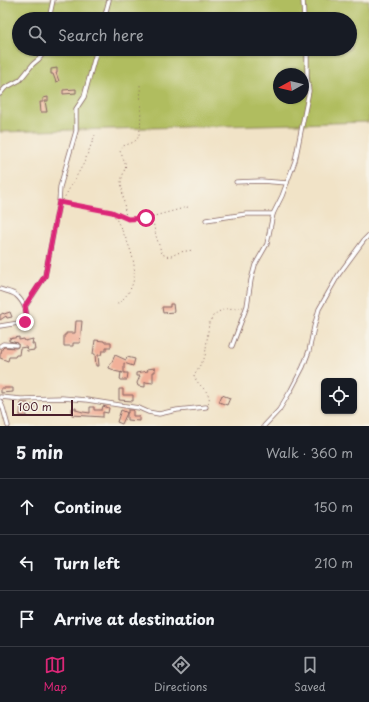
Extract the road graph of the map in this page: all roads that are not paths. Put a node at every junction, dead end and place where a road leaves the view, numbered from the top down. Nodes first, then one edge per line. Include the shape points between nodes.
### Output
1 (53, 0) edge
2 (109, 0) edge
3 (303, 0) edge
4 (51, 12) edge
5 (106, 12) edge
6 (304, 12) edge
7 (41, 56) edge
8 (95, 56) edge
9 (307, 56) edge
10 (0, 94) edge
11 (236, 182) dead end
12 (287, 183) junction
13 (273, 214) junction
14 (206, 220) dead end
15 (369, 235) edge
16 (0, 289) edge
17 (25, 306) junction
18 (0, 326) edge
19 (16, 345) dead end
20 (0, 346) edge
21 (232, 346) dead end
22 (0, 397) edge
23 (0, 401) edge
24 (206, 407) road end
25 (8, 426) edge
26 (264, 426) edge

1 - 4 street
2 - 5 street
3 - 6 street
7 - 10 street via 20,80 5,88
8 - 17 street via 84,97 76,109 76,131 60,187 60,202 45,276
9 - 12 street via 309,91 295,161
11 - 12 street
12 - 13 street
13 - 14 street via 246,214
13 - 21 street via 266,244 252,271 247,306
15 - 26 street via 339,274 319,309 303,367 279,410
16 - 17 street via 16,295
17 - 18 street via 25,322
19 - 20 street
22 - 24 street via 21,400 87,400 139,408 159,414
23 - 25 street

